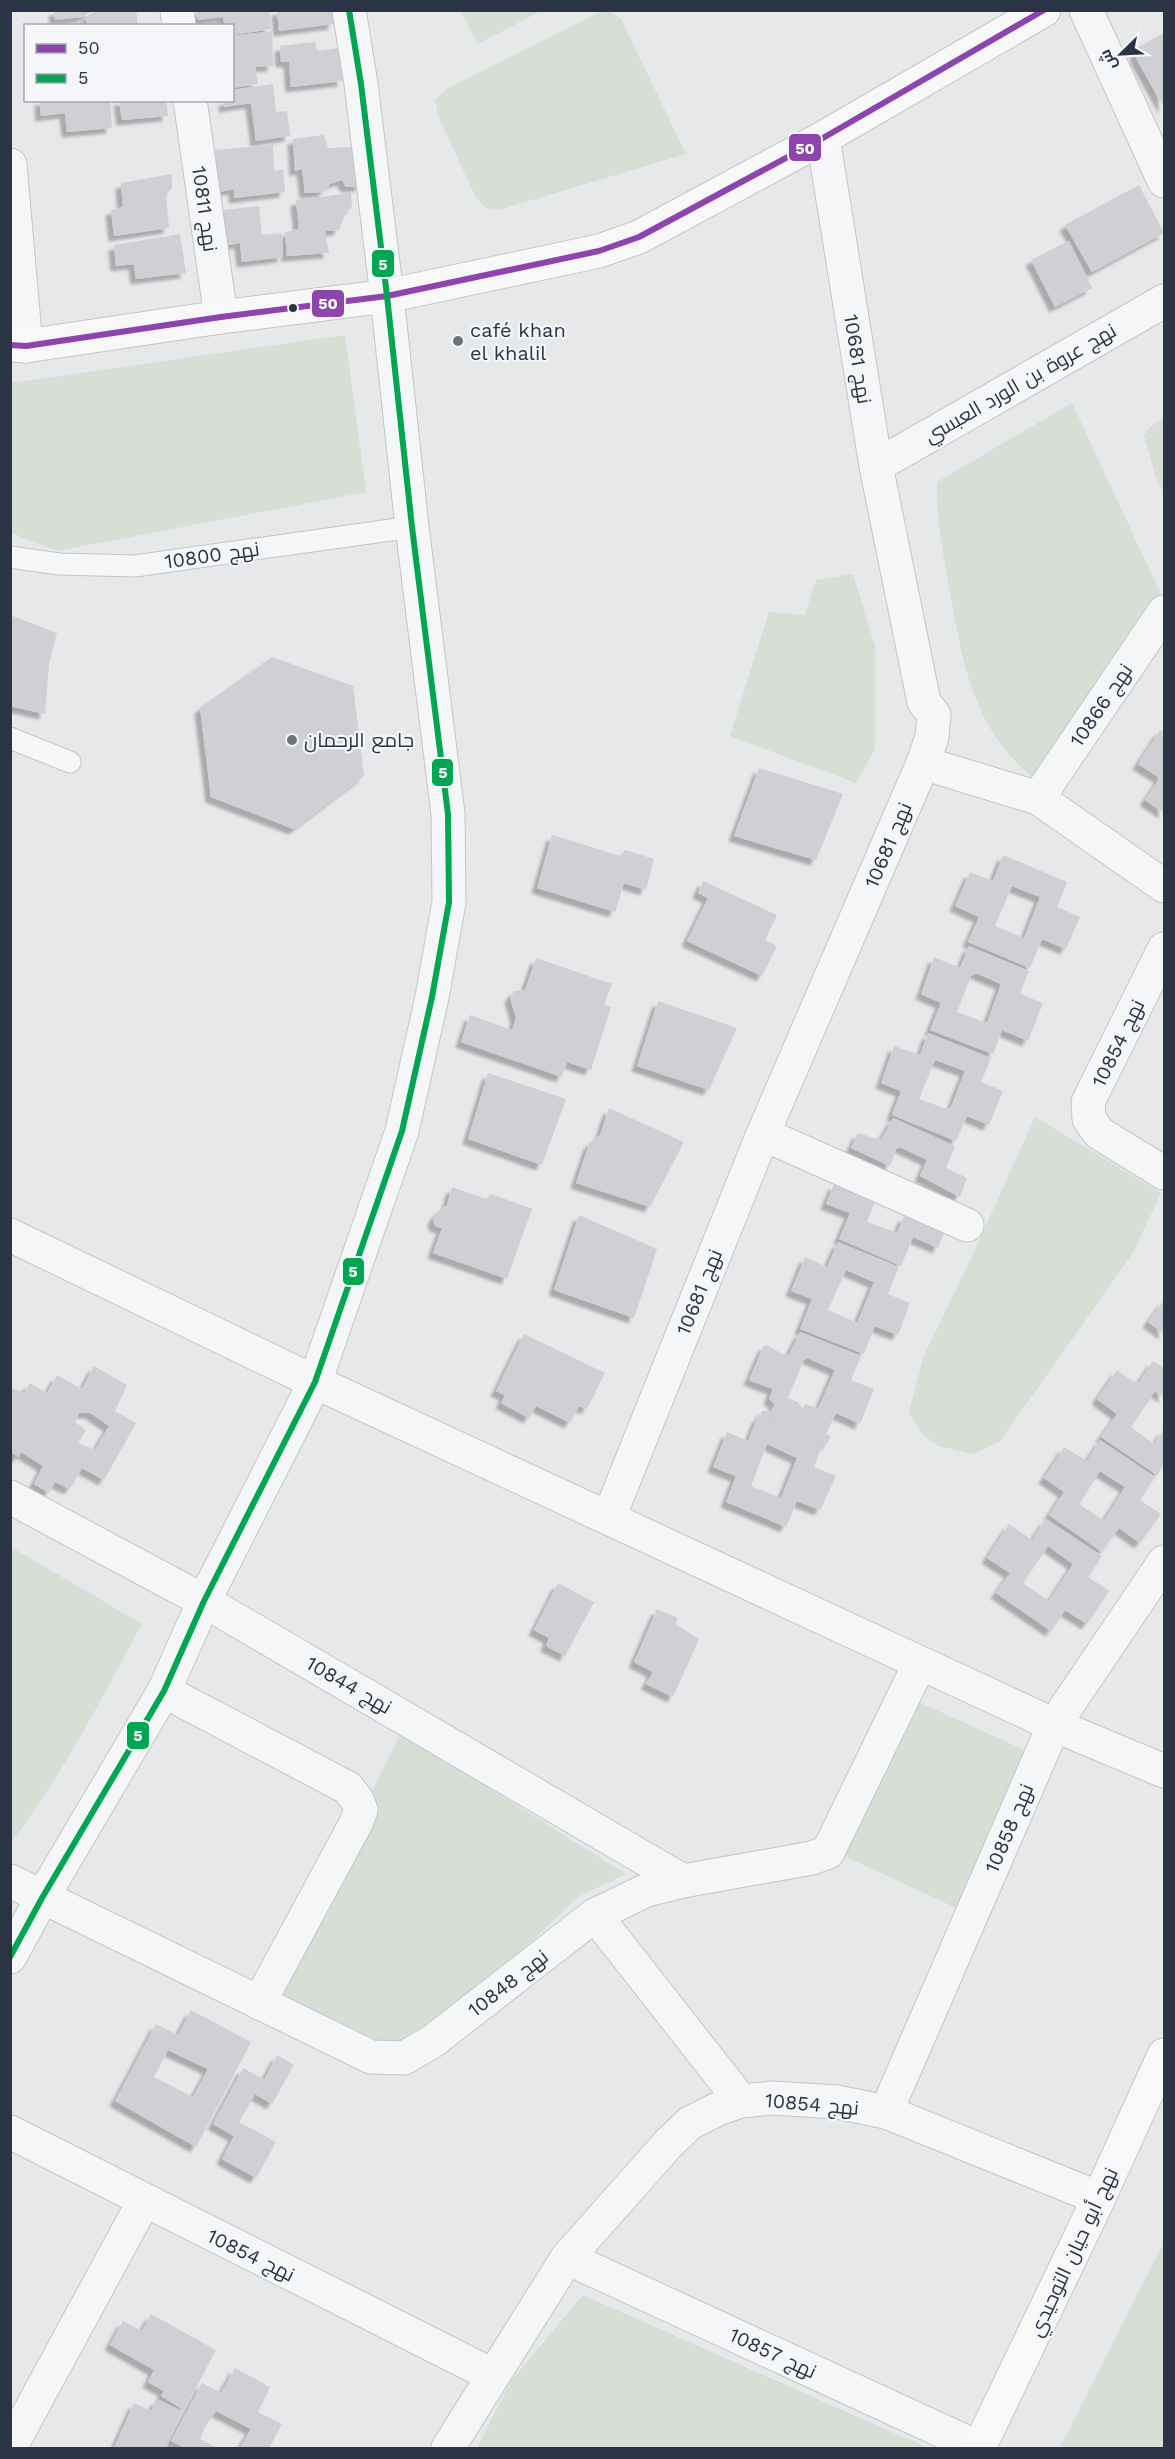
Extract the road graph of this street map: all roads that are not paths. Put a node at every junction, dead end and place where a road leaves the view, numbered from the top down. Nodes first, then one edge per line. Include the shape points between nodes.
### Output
1 (349, 10) edge
2 (1044, 10) edge
3 (1086, 10) edge
4 (190, 102) edge
5 (823, 138) junction
6 (10, 165) edge
7 (1164, 181) edge
8 (387, 296) junction
9 (1164, 301) edge
10 (221, 316) junction
11 (18, 345) edge
12 (876, 466) junction
13 (412, 527) junction
14 (10, 557) edge
15 (1164, 612) edge
16 (10, 738) edge
17 (70, 762) dead end
18 (923, 763) junction
19 (1038, 798) junction
20 (1164, 886) edge
21 (1164, 949) edge
22 (763, 1134) junction
23 (1164, 1173) edge
24 (968, 1226) dead end
25 (10, 1235) edge
26 (315, 1383) junction
27 (10, 1497) edge
28 (609, 1517) junction
29 (1164, 1562) edge
30 (204, 1601) junction
31 (920, 1663) junction
32 (164, 1691) junction
33 (1054, 1725) junction
34 (1164, 1771) edge
35 (10, 1881) edge
36 (683, 1881) junction
37 (42, 1898) junction
38 (595, 1915) junction
39 (10, 1957) edge
40 (259, 2003) junction
41 (1164, 2055) edge
42 (741, 2101) junction
43 (886, 2112) junction
44 (10, 2132) edge
45 (1100, 2198) junction
46 (144, 2201) junction
47 (567, 2258) junction
48 (492, 2375) junction
49 (10, 2448) edge
50 (448, 2448) edge
51 (979, 2448) edge

1 - 8 street
2 - 5 street
3 - 7 street
4 - 10 street, نهج 10811
5 - 8 street via 639,237 598,251
5 - 12 street, نهج 10681
6 - 11 street
8 - 10 street
8 - 13 street
9 - 12 street, نهج عروة بن الورد العبسي
10 - 11 street
12 - 18 street, نهج 10681 via 924,702 934,715
13 - 14 lane, نهج 10800 via 135,566 59,564
13 - 26 street via 448,814 449,902 402,1131
15 - 19 street, نهج 10866
16 - 17 lane
18 - 19 street
18 - 22 street, نهج 10681
19 - 20 street
21 - 23 street, نهج 10854 via 1088,1102 1089,1119 1099,1133
22 - 24 street
22 - 28 street, نهج 10681
25 - 26 street
26 - 28 street
26 - 30 street
27 - 30 street, نهج 10844
28 - 31 street
29 - 33 street, نهج 10858
30 - 32 street
30 - 36 street, نهج 10844
31 - 33 street
31 - 36 street, نهج 10848 via 828,1852
32 - 37 street
32 - 40 street via 348,1788 361,1810
33 - 34 street
33 - 43 street, نهج 10858
35 - 37 street, نهج 10848
36 - 38 street, نهج 10848 via 647,1890
37 - 39 street
37 - 40 street, نهج 10848
38 - 40 street, نهج 10848 via 433,2042 404,2058 371,2057
38 - 42 street
41 - 45 street, نهج أبو حيان التوحيدي
42 - 43 street, نهج 10854 via 772,2098 837,2102
42 - 47 street, نهج 10854 via 690,2123
43 - 45 street, نهج 10854
44 - 46 street, نهج 10854
45 - 51 street, نهج أبو حيان التوحيدي
46 - 48 street, نهج 10854
46 - 49 street
47 - 48 street, نهج 10854
47 - 51 street, نهج 10857
48 - 50 street, نهج 10854

